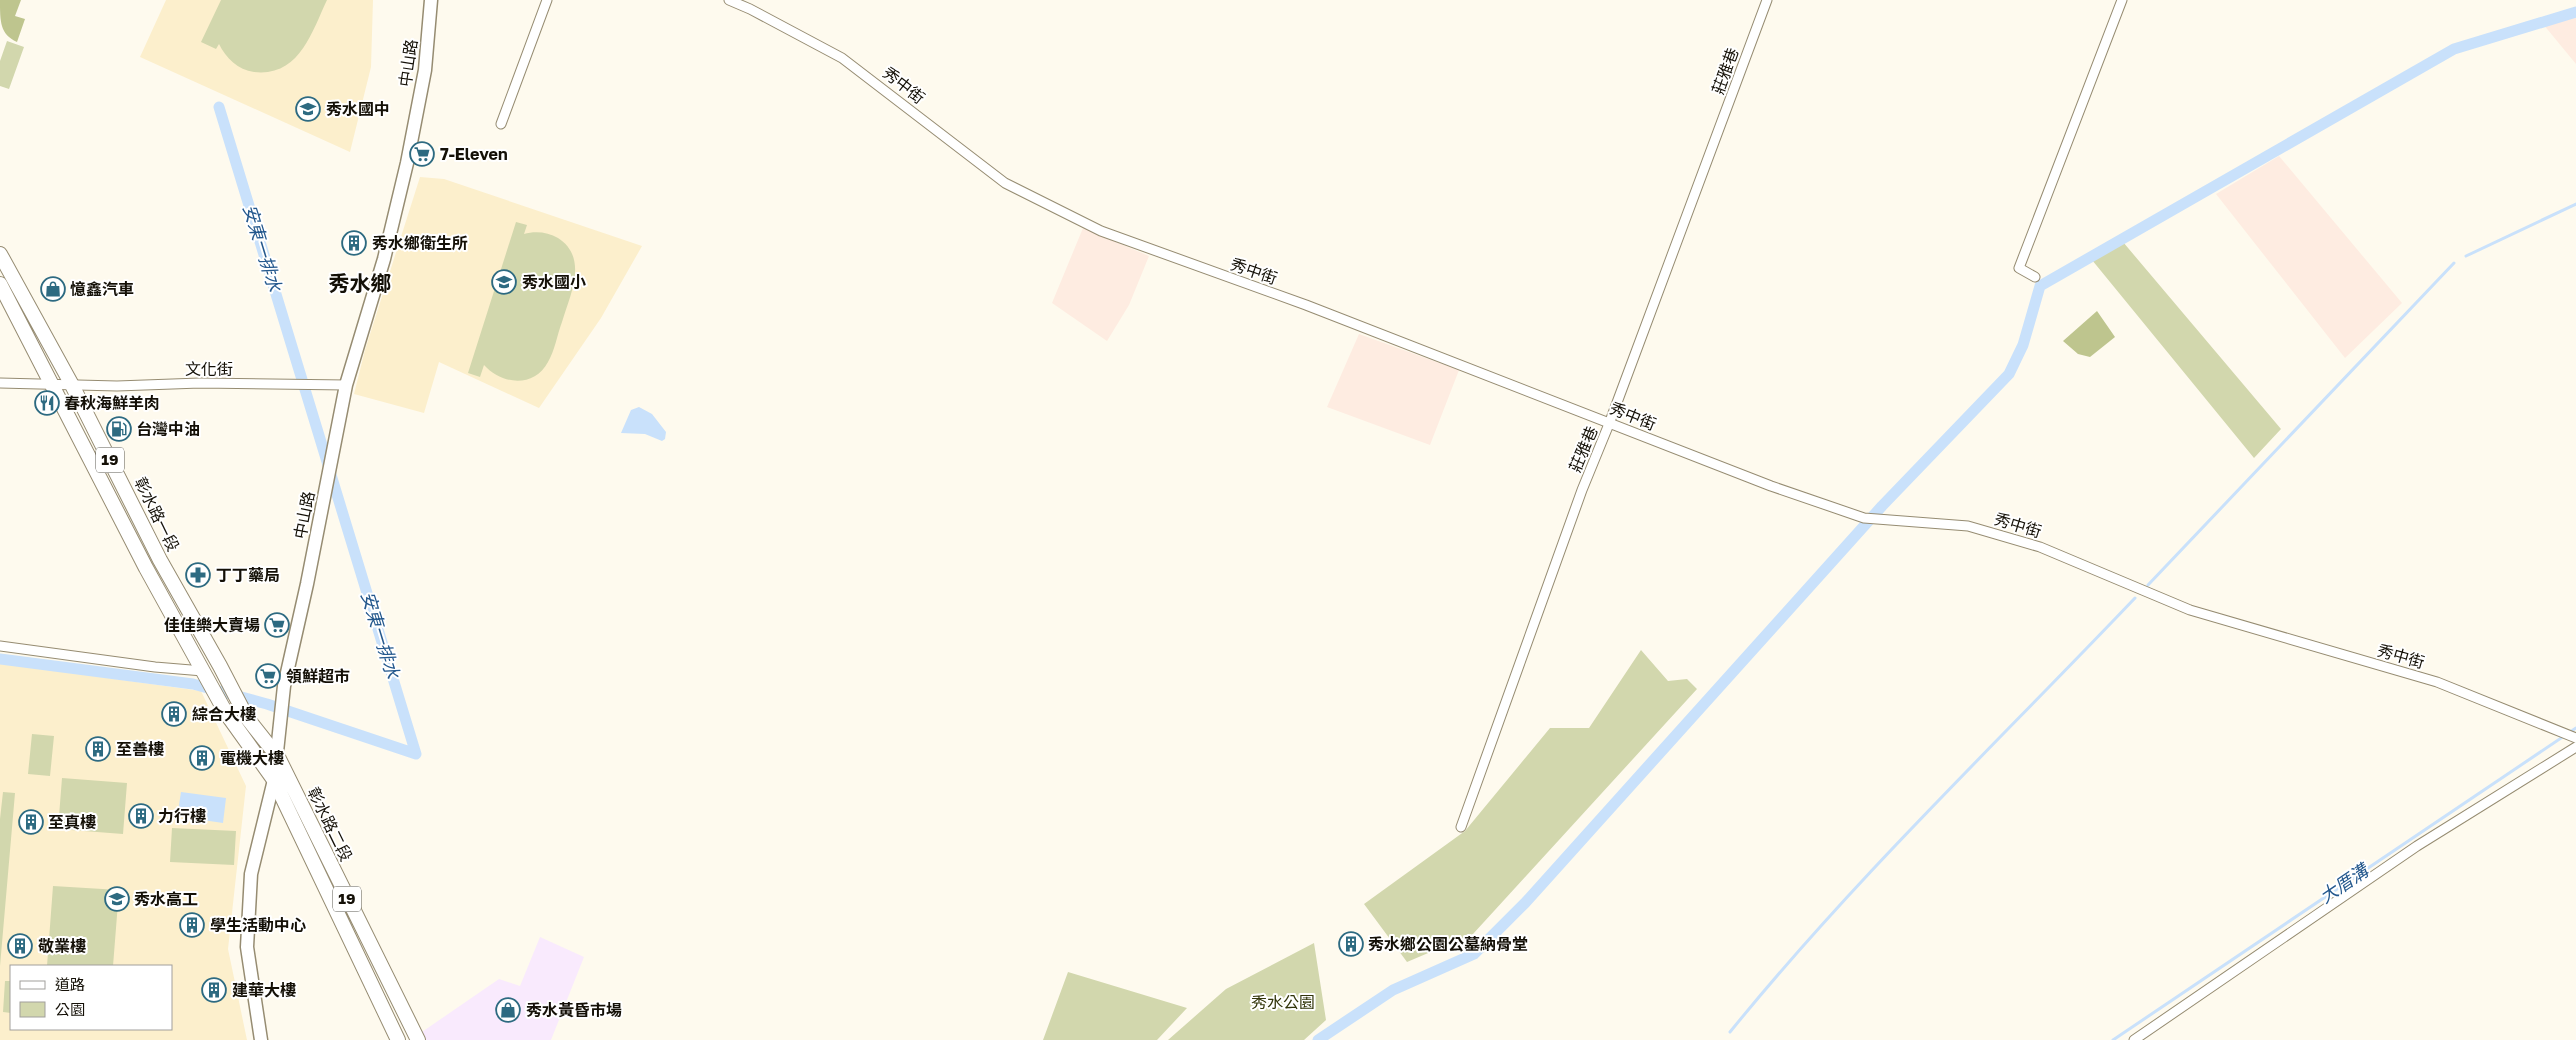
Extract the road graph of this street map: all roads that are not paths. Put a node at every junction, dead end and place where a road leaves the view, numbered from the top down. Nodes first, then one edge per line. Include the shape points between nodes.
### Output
1 (431, 0) edge
2 (547, 0) edge
3 (729, 0) edge
4 (1767, 0) edge
5 (2122, 0) edge
6 (501, 124) dead end
7 (0, 254) edge
8 (2035, 277) dead end
9 (0, 284) edge
10 (0, 383) edge
11 (52, 385) junction
12 (72, 385) junction
13 (346, 385) junction
14 (1610, 424) junction
15 (0, 646) edge
16 (205, 674) junction
17 (2576, 741) edge
18 (278, 757) junction
19 (274, 780) junction
20 (1461, 827) dead end
21 (395, 997) junction
22 (381, 1006) junction
23 (261, 1040) edge
24 (398, 1040) edge
25 (418, 1040) edge
26 (2134, 1040) edge

1 - 13 street, 中山路 via 424,70 407,163 384,259
2 - 6 street
3 - 14 street, 秀中街 via 842,58 1005,183 1101,231 1306,305
4 - 14 street, 莊雅巷
5 - 8 street via 2019,268
7 - 12 main road, 彰水路一段 / 19
9 - 11 main road, 19
10 - 11 street, 文化街
11 - 12 street, 文化街
11 - 16 main road, 19 via 146,568
12 - 13 street, 文化街
12 - 18 main road, 彰水路一段 / 19 via 160,560 247,718
13 - 18 street, 中山路 via 279,712
14 - 17 street, 秀中街 via 1864,518 1968,526 2040,547 2190,610 2437,682 2564,732
14 - 20 street, 莊雅巷 via 1582,490
15 - 16 street
16 - 19 main road, 19 via 226,713
17 - 26 street
18 - 19 street, 中山路
18 - 21 main road, 彰水路二段 / 19
19 - 22 main road, 彰水路二段 / 19
19 - 23 street, 中山路 via 251,874 248,914 247,947
21 - 22 main road
21 - 25 main road, 彰水路二段 / 19
22 - 24 main road, 彰水路二段 / 19

